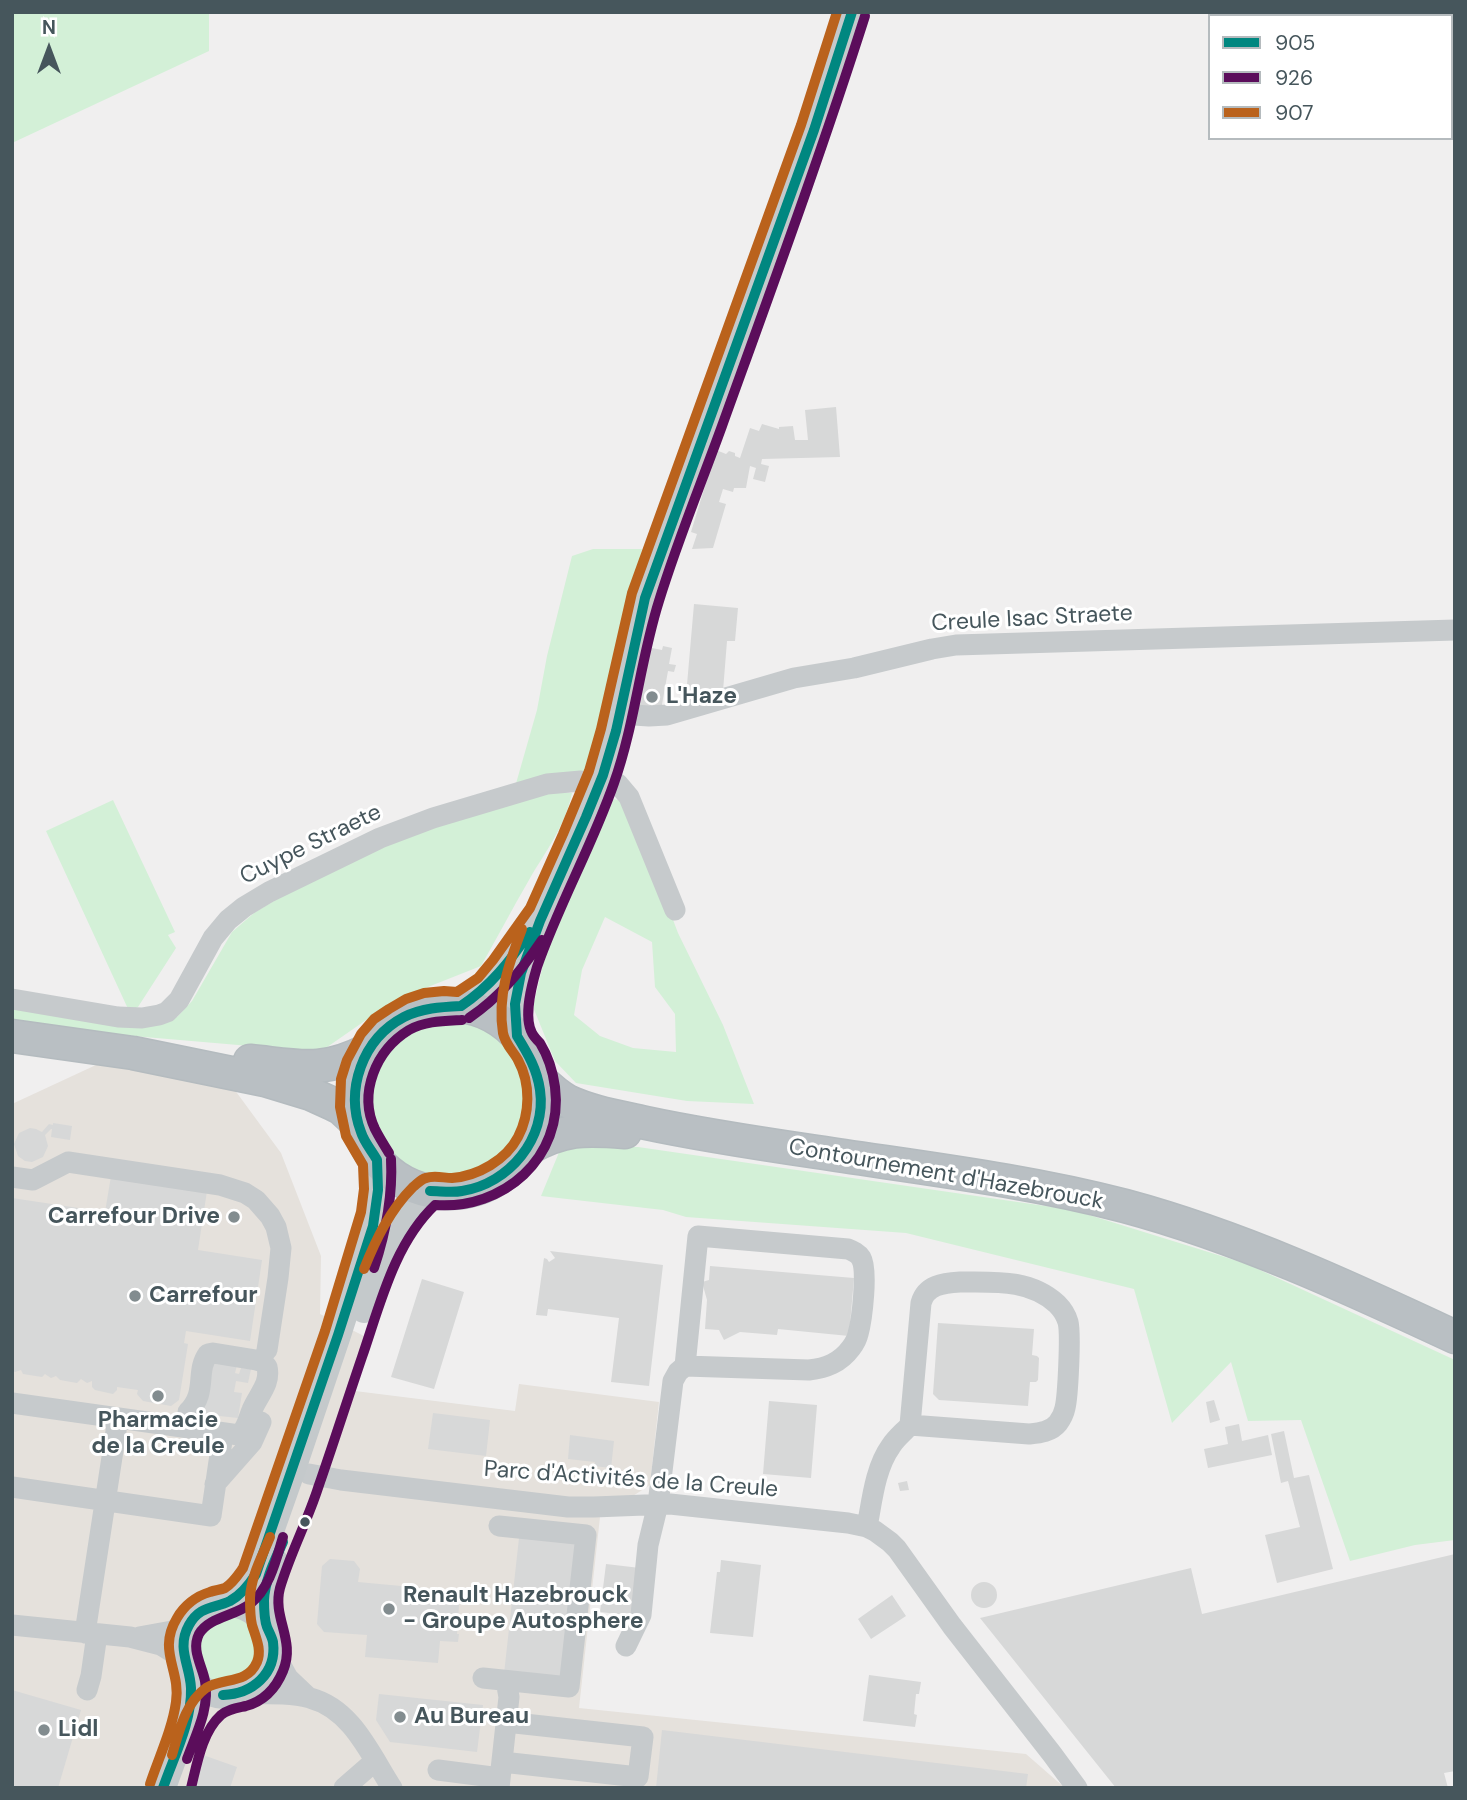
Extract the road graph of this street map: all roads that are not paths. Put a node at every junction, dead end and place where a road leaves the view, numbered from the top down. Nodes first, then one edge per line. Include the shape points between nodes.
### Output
1 (852, 12) edge
2 (1455, 630) edge
3 (619, 715) junction
4 (600, 781) junction
5 (675, 911) dead end
6 (541, 915) junction
7 (12, 999) edge
8 (461, 1006) junction
9 (12, 1036) edge
10 (517, 1036) junction
11 (368, 1050) junction
12 (133, 1053) junction
13 (540, 1079) junction
14 (357, 1123) junction
15 (706, 1136) junction
16 (527, 1149) junction
17 (377, 1160) junction
18 (12, 1177) edge
19 (430, 1191) junction
20 (1455, 1337) edge
21 (263, 1356) junction
22 (685, 1366) junction
23 (12, 1403) edge
24 (118, 1418) junction
25 (186, 1420) junction
26 (910, 1425) junction
27 (223, 1434) junction
28 (309, 1474) junction
29 (215, 1484) junction
30 (12, 1487) edge
31 (105, 1501) junction
32 (658, 1504) junction
33 (499, 1526) dead end
34 (867, 1527) junction
35 (225, 1604) junction
36 (191, 1622) junction
37 (266, 1624) junction
38 (12, 1625) edge
39 (91, 1633) junction
40 (130, 1637) junction
41 (626, 1646) dead end
42 (274, 1651) junction
43 (186, 1667) junction
44 (87, 1690) dead end
45 (232, 1695) junction
46 (308, 1697) junction
47 (506, 1722) junction
48 (375, 1761) junction
49 (439, 1770) dead end
50 (500, 1776) edge
51 (1068, 1785) edge
52 (163, 1788) edge
53 (176, 1788) edge
54 (344, 1788) edge
55 (392, 1788) edge

1 - 3 main road via 814,130 648,588
2 - 3 street, Creule Isac Straete via 956,645 783,681 667,715
3 - 4 main road
4 - 5 street via 618,784 629,797
4 - 6 main road
4 - 7 street, Cuype Straete via 547,784 433,818 380,838 269,892 228,920 179,1000 159,1015 118,1017
6 - 8 main road via 499,976
6 - 10 main road via 517,989
8 - 10 highway via 496,1018
8 - 11 highway via 436,1006 404,1016 383,1030
9 - 12 highway
10 - 13 highway
11 - 12 highway via 335,1064 312,1067
11 - 14 highway via 354,1089
12 - 14 highway via 297,1090 341,1108
13 - 15 highway, Contournement d'Hazebrouck via 576,1105
13 - 16 highway via 540,1115
14 - 17 highway
15 - 16 highway, Contournement d'Hazebrouck via 582,1130 555,1135
15 - 20 highway, Contournement d'Hazebrouck via 992,1178 1126,1206 1272,1256
16 - 19 highway via 489,1183 460,1192
17 - 19 highway via 404,1182
17 - 35 main road via 373,1226 294,1466 252,1581
18 - 21 street via 33,1180 68,1162 220,1185 256,1199 276,1227 281,1248
19 - 28 main road via 401,1222 384,1255
21 - 25 street via 200,1341
21 - 27 street via 253,1407 242,1434
21 - 29 street via 275,1356 278,1368 258,1431
22 - 22 street via 698,1236 848,1249 860,1257 865,1277 858,1337 832,1365 809,1370
22 - 32 street via 673,1381
23 - 24 street
24 - 25 street
24 - 31 street
25 - 27 street
26 - 26 street via 921,1303 931,1287 954,1282 1020,1284 1061,1309 1069,1330 1065,1406 1053,1428 1029,1434
26 - 34 street via 885,1455
27 - 29 street
28 - 32 street, Parc d'Activités de la Creule via 568,1507
28 - 37 main road via 267,1584
29 - 31 street via 211,1516
30 - 31 street
31 - 39 street
32 - 34 street, Parc d'Activités de la Creule
32 - 41 street via 648,1545 641,1615
33 - 47 street via 586,1535 569,1687 492,1679 508,1692
34 - 51 street, Parc d'Activités de la Creule via 897,1549
35 - 36 main road via 204,1610
35 - 37 main road via 248,1609
36 - 40 street via 172,1631
36 - 43 main road via 181,1647
37 - 42 main road
38 - 39 street
39 - 40 street
39 - 44 street
40 - 43 street via 161,1645
42 - 45 main road via 264,1678
42 - 46 street via 288,1678
43 - 45 main road via 207,1691
43 - 52 main road via 192,1692 189,1711
45 - 46 street
45 - 53 main road via 209,1706 198,1722
46 - 48 street via 331,1706 348,1720
47 - 50 street
47 - 50 street via 643,1737 638,1777
48 - 54 street
48 - 55 street
49 - 50 street

